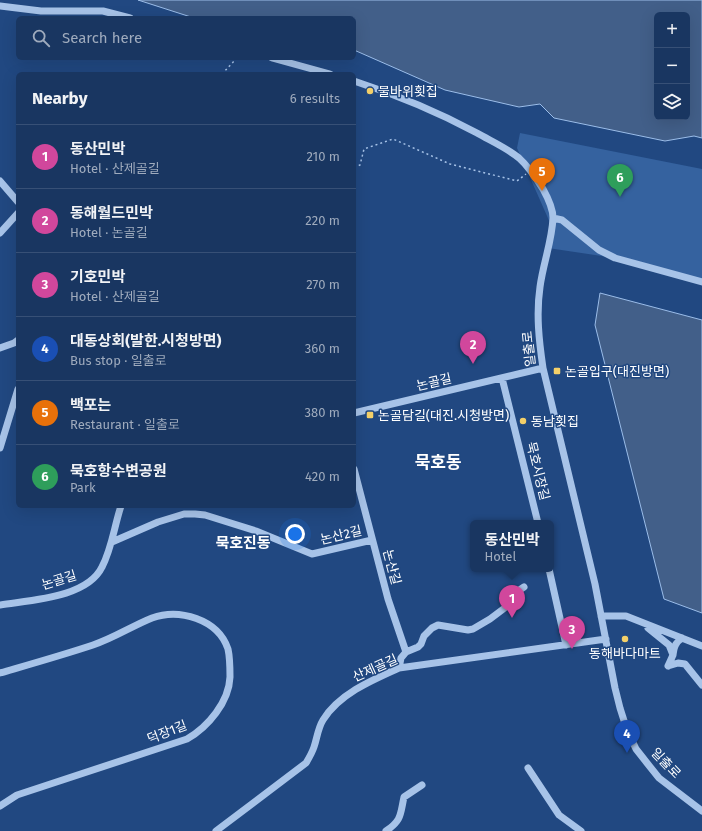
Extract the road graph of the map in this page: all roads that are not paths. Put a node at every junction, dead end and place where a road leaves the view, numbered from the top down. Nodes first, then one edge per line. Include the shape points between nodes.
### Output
1 (0, 6) edge
2 (122, 16) edge
3 (279, 60) edge
4 (323, 72) edge
5 (356, 82) edge
6 (0, 181) edge
7 (16, 200) edge
8 (16, 215) edge
9 (553, 218) junction
10 (0, 233) edge
11 (702, 282) edge
12 (16, 342) edge
13 (0, 348) edge
14 (543, 368) junction
15 (502, 378) junction
16 (16, 396) edge
17 (356, 413) edge
18 (0, 448) edge
19 (356, 477) edge
20 (120, 508) edge
21 (537, 520) edge
22 (372, 540) junction
23 (112, 542) junction
24 (551, 572) edge
25 (524, 587) dead end
26 (0, 605) edge
27 (601, 616) junction
28 (642, 623) junction
29 (682, 638) junction
30 (606, 639) junction
31 (566, 645) junction
32 (702, 646) edge
33 (406, 652) junction
34 (673, 655) junction
35 (398, 668) junction
36 (0, 673) edge
37 (702, 685) edge
38 (528, 768) dead end
39 (422, 785) dead end
40 (0, 806) edge
41 (702, 811) edge
42 (216, 831) edge
43 (386, 831) edge
44 (581, 831) edge

1 - 2 street via 41,10 103,11
3 - 4 street
5 - 9 street, 일출로 via 406,100 501,146 530,170 546,194
6 - 7 street
8 - 10 street
9 - 11 street via 562,220 599,250 614,258
9 - 14 street, 일출로 via 538,307
12 - 13 street
14 - 15 street, 논골길
14 - 27 street, 일출로
15 - 17 street, 논골길
15 - 21 street, 묵호시장길
16 - 18 street
19 - 22 street, 논산길
20 - 23 street, 논골길
22 - 23 street, 논산2길 via 312,554 256,531 205,515 184,514
22 - 33 street, 논산길
23 - 26 street, 논골길 via 102,568 82,588 51,597
24 - 31 street
25 - 33 street via 518,591 510,604 474,629 438,625 424,636 418,647
27 - 28 street via 626,616
27 - 30 street, 일출로
28 - 29 street
28 - 34 street via 669,645
29 - 32 street
29 - 34 street via 674,646
30 - 31 street, 산제골길
30 - 41 street, 일출로 via 620,708 636,749 659,778
31 - 35 street, 산제골길
33 - 35 street
34 - 37 street via 668,666 685,664
35 - 42 street, 산제골길 via 351,692 334,706 323,720 313,751 306,763
36 - 40 street, 덕장1길 via 94,645 152,618 176,614 191,616 216,630 228,649 230,665 230,684 218,711 198,732 187,739 17,795
38 - 44 street via 559,815
39 - 43 street via 404,797 399,820

